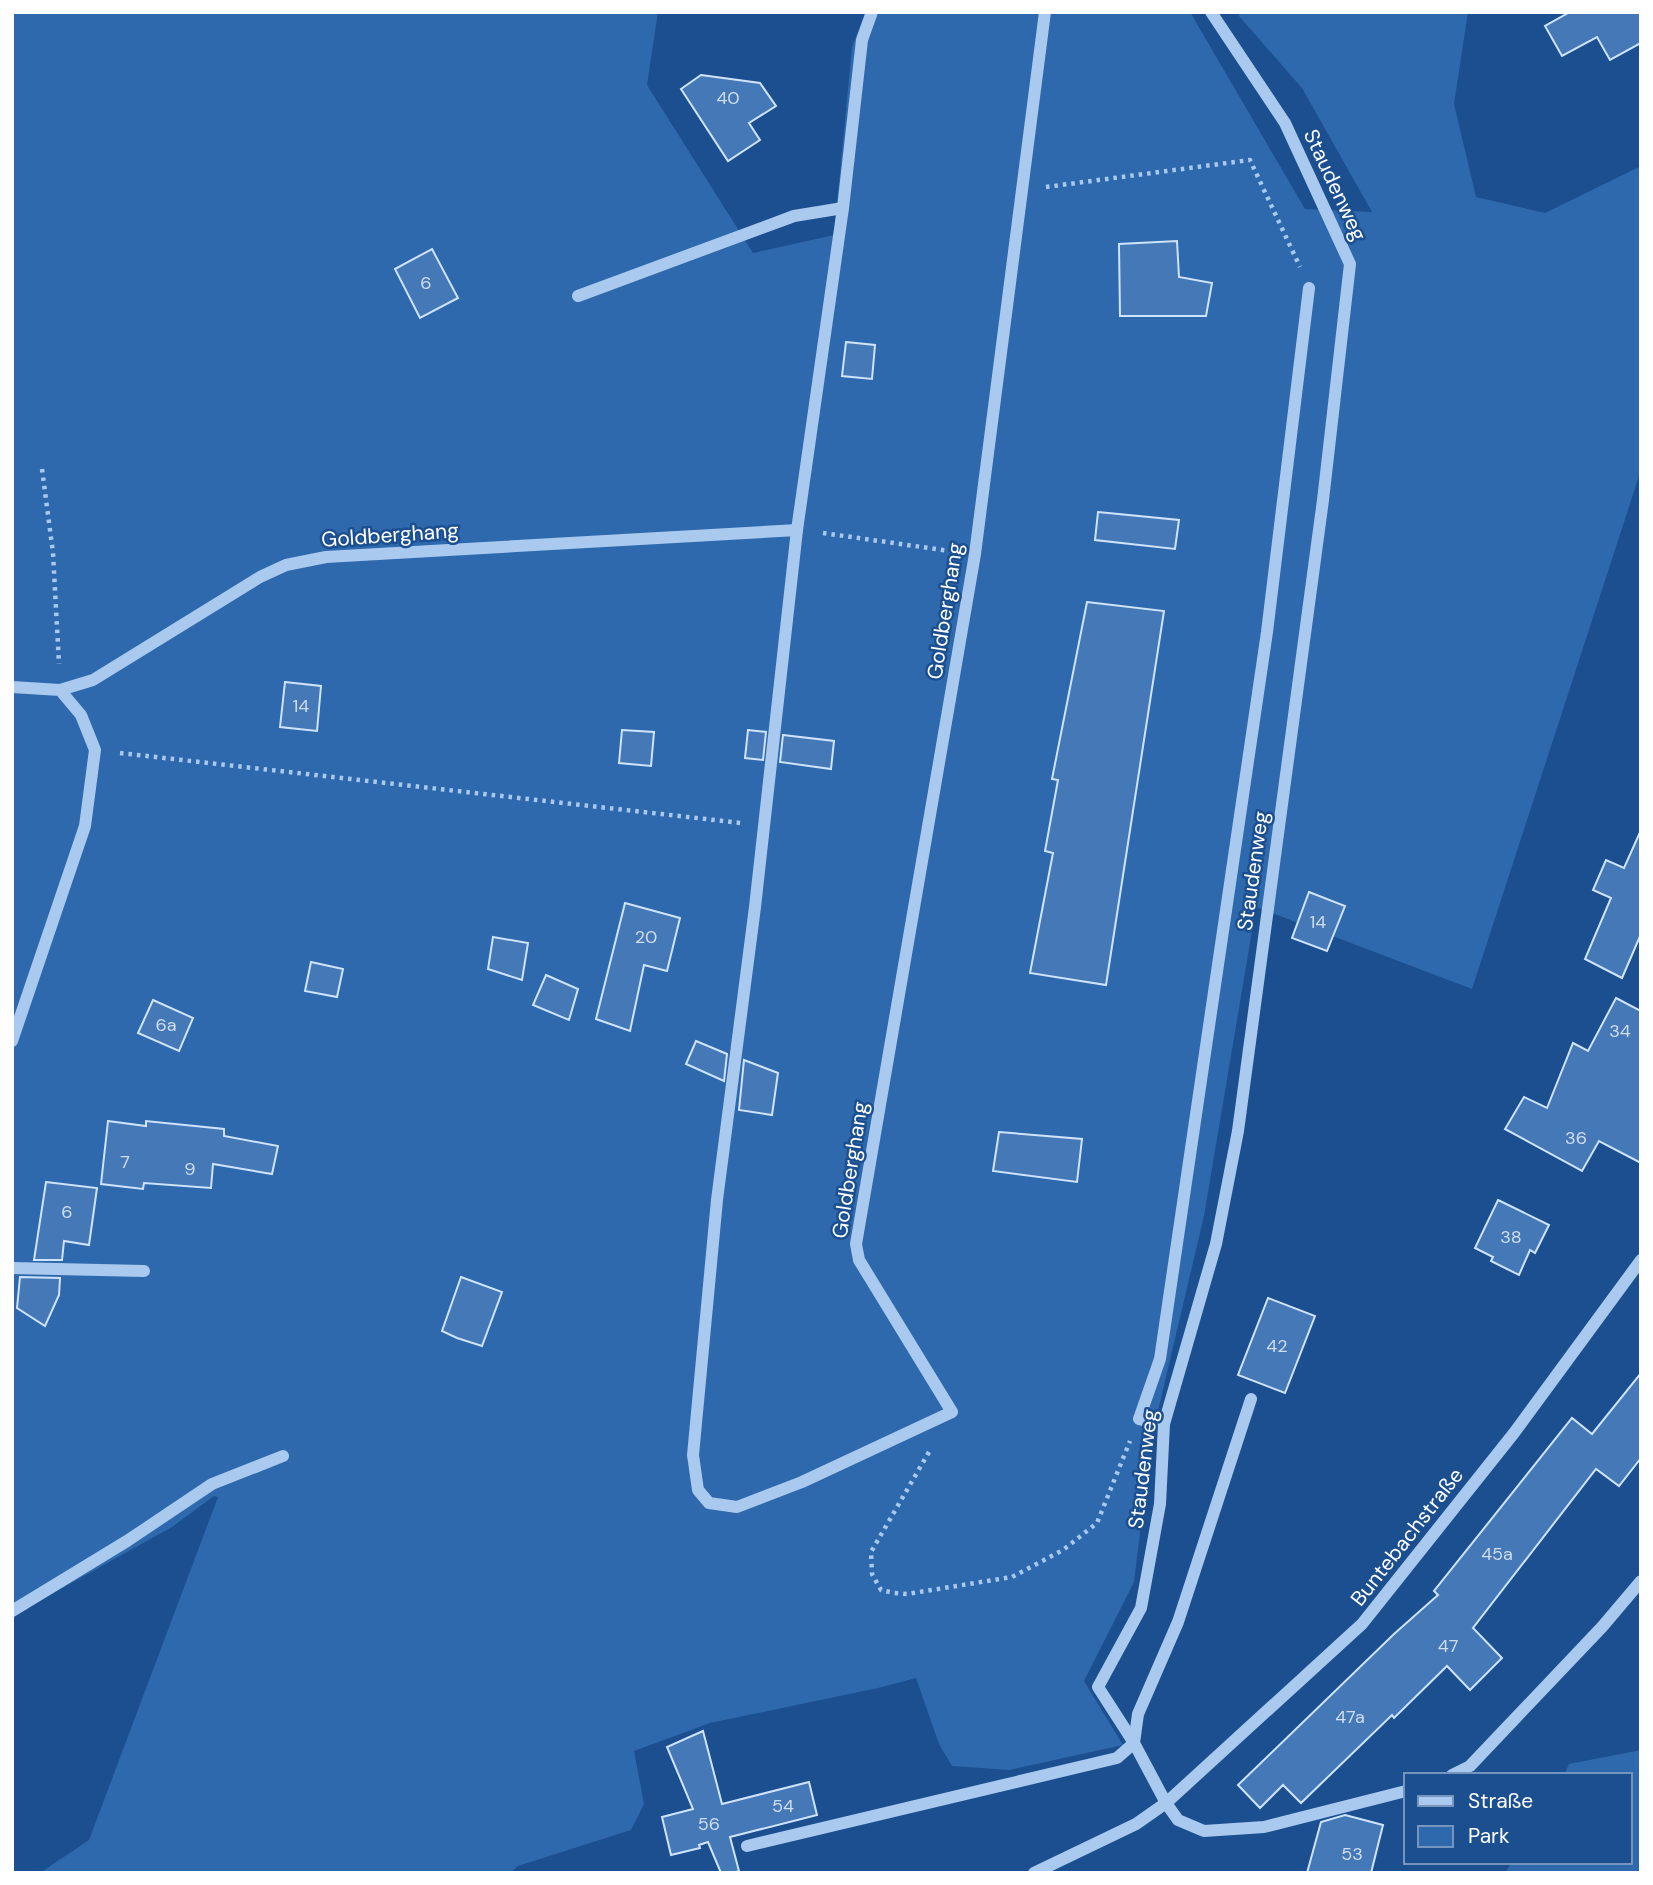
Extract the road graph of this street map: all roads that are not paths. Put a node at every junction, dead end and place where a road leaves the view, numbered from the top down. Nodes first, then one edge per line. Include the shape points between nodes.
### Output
1 (872, 12) edge
2 (1045, 12) edge
3 (1211, 12) edge
4 (843, 208) junction
5 (1309, 288) road end
6 (578, 296) dead end
7 (797, 530) junction
8 (12, 687) edge
9 (60, 690) junction
10 (12, 1041) edge
11 (1641, 1260) edge
12 (12, 1268) edge
13 (144, 1271) dead end
14 (1251, 1399) dead end
15 (1164, 1424) junction
16 (283, 1456) dead end
17 (1641, 1581) edge
18 (12, 1611) edge
19 (1134, 1744) junction
20 (1456, 1773) edge
21 (1404, 1792) edge
22 (1167, 1803) junction
23 (747, 1846) dead end
24 (1034, 1873) edge

1 - 4 street via 862,40
2 - 7 street, Goldberghang via 975,554 856,1244 859,1260 952,1412 737,1507 709,1503 698,1490 693,1455 717,1200
3 - 15 street, Staudenweg via 1285,123 1350,264 1238,1131 1216,1244
4 - 6 street via 794,216
4 - 7 street
5 - 15 street via 1267,632 1160,1359 1139,1419
7 - 9 street, Goldberghang via 326,558 286,565 93,680
8 - 9 street
9 - 10 street via 81,715 95,750 85,826
11 - 22 street, Buntebachstraße via 1514,1433 1362,1624
12 - 13 street
14 - 19 street via 1178,1622 1138,1714
15 - 19 street, Staudenweg via 1160,1504 1141,1608 1098,1687
16 - 18 street via 212,1484
17 - 20 street via 1470,1766
19 - 22 street
19 - 23 street via 1117,1758
21 - 22 street via 1264,1827 1204,1831 1178,1820
22 - 24 street, Buntebachstraße via 1136,1824

